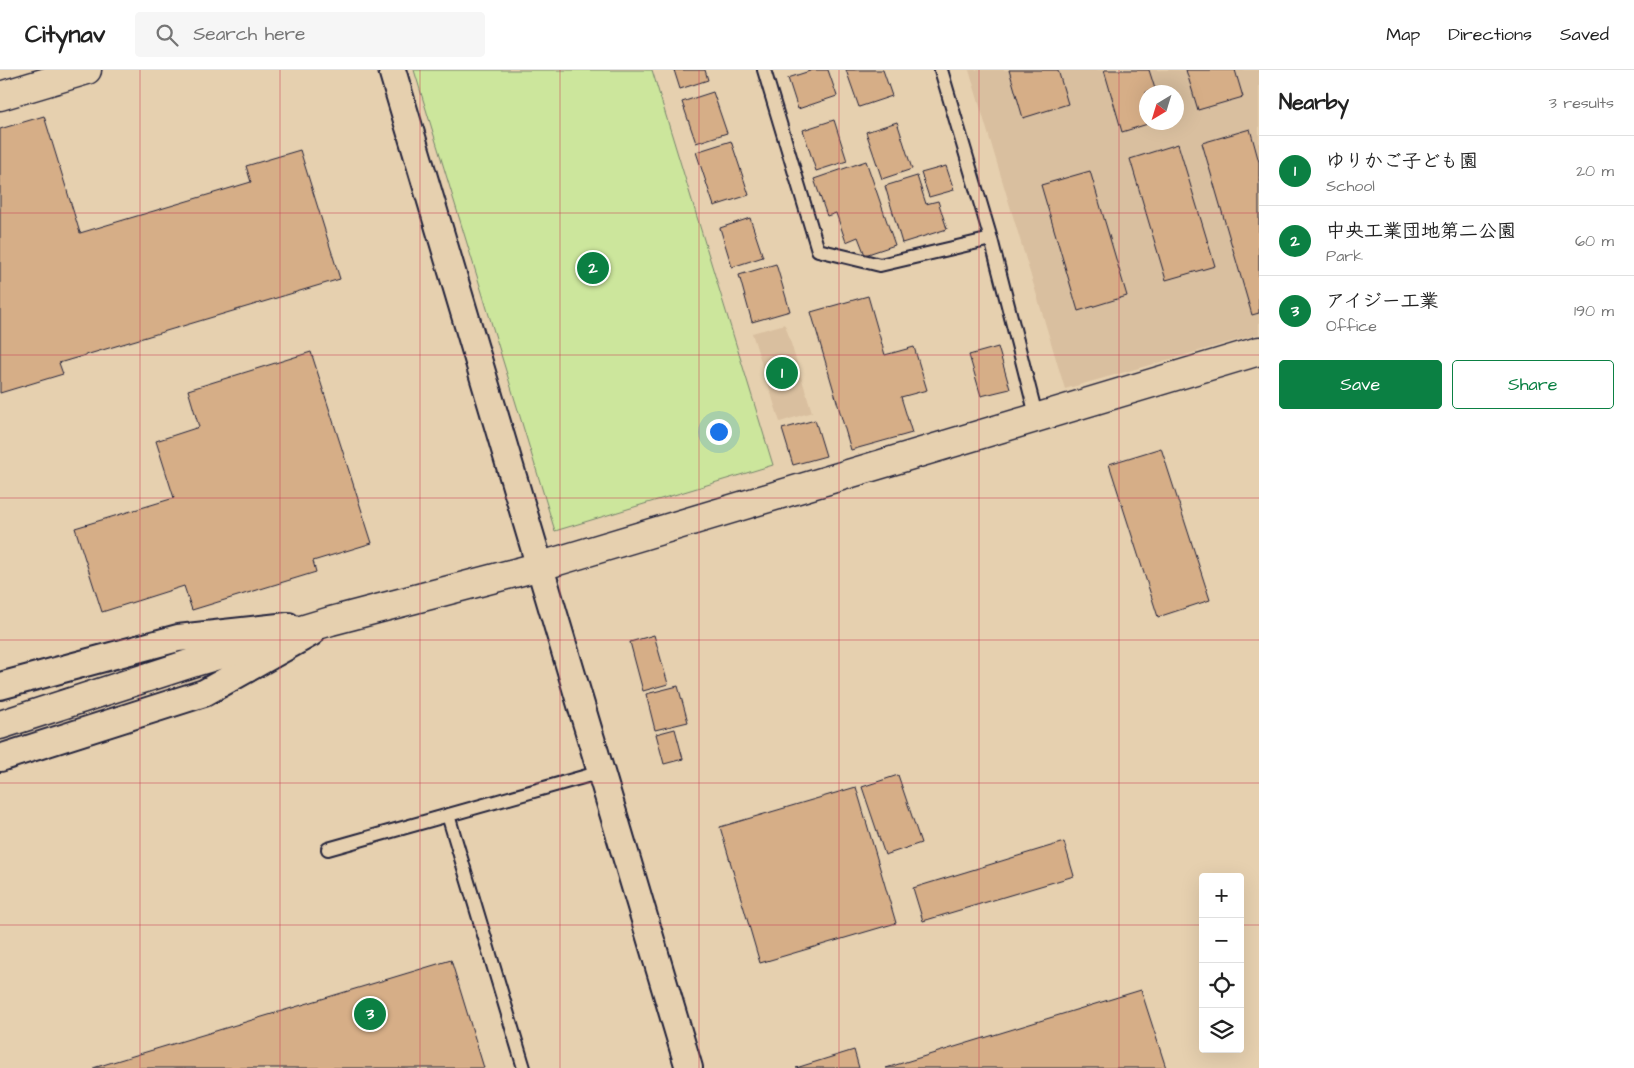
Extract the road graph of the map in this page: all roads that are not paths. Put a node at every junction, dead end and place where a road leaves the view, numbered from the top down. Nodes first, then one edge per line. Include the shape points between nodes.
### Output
1 (87, 70) edge
2 (392, 70) edge
3 (764, 70) edge
4 (941, 70) edge
5 (0, 96) edge
6 (991, 238) junction
7 (1259, 351) edge
8 (1037, 419) junction
9 (541, 566) junction
10 (331, 621) junction
11 (0, 686) edge
12 (0, 725) edge
13 (0, 758) edge
14 (602, 772) junction
15 (448, 815) junction
16 (328, 849) dead end
17 (524, 1068) edge
18 (689, 1068) edge

1 - 5 street
2 - 9 street
3 - 6 lane via 818,250 880,265
4 - 6 lane
6 - 8 lane
7 - 8 street
8 - 9 street
9 - 10 street
9 - 14 street
10 - 11 street via 178,638
10 - 12 street
10 - 13 street via 204,693
14 - 15 lane
14 - 18 street
15 - 16 lane
15 - 17 lane

